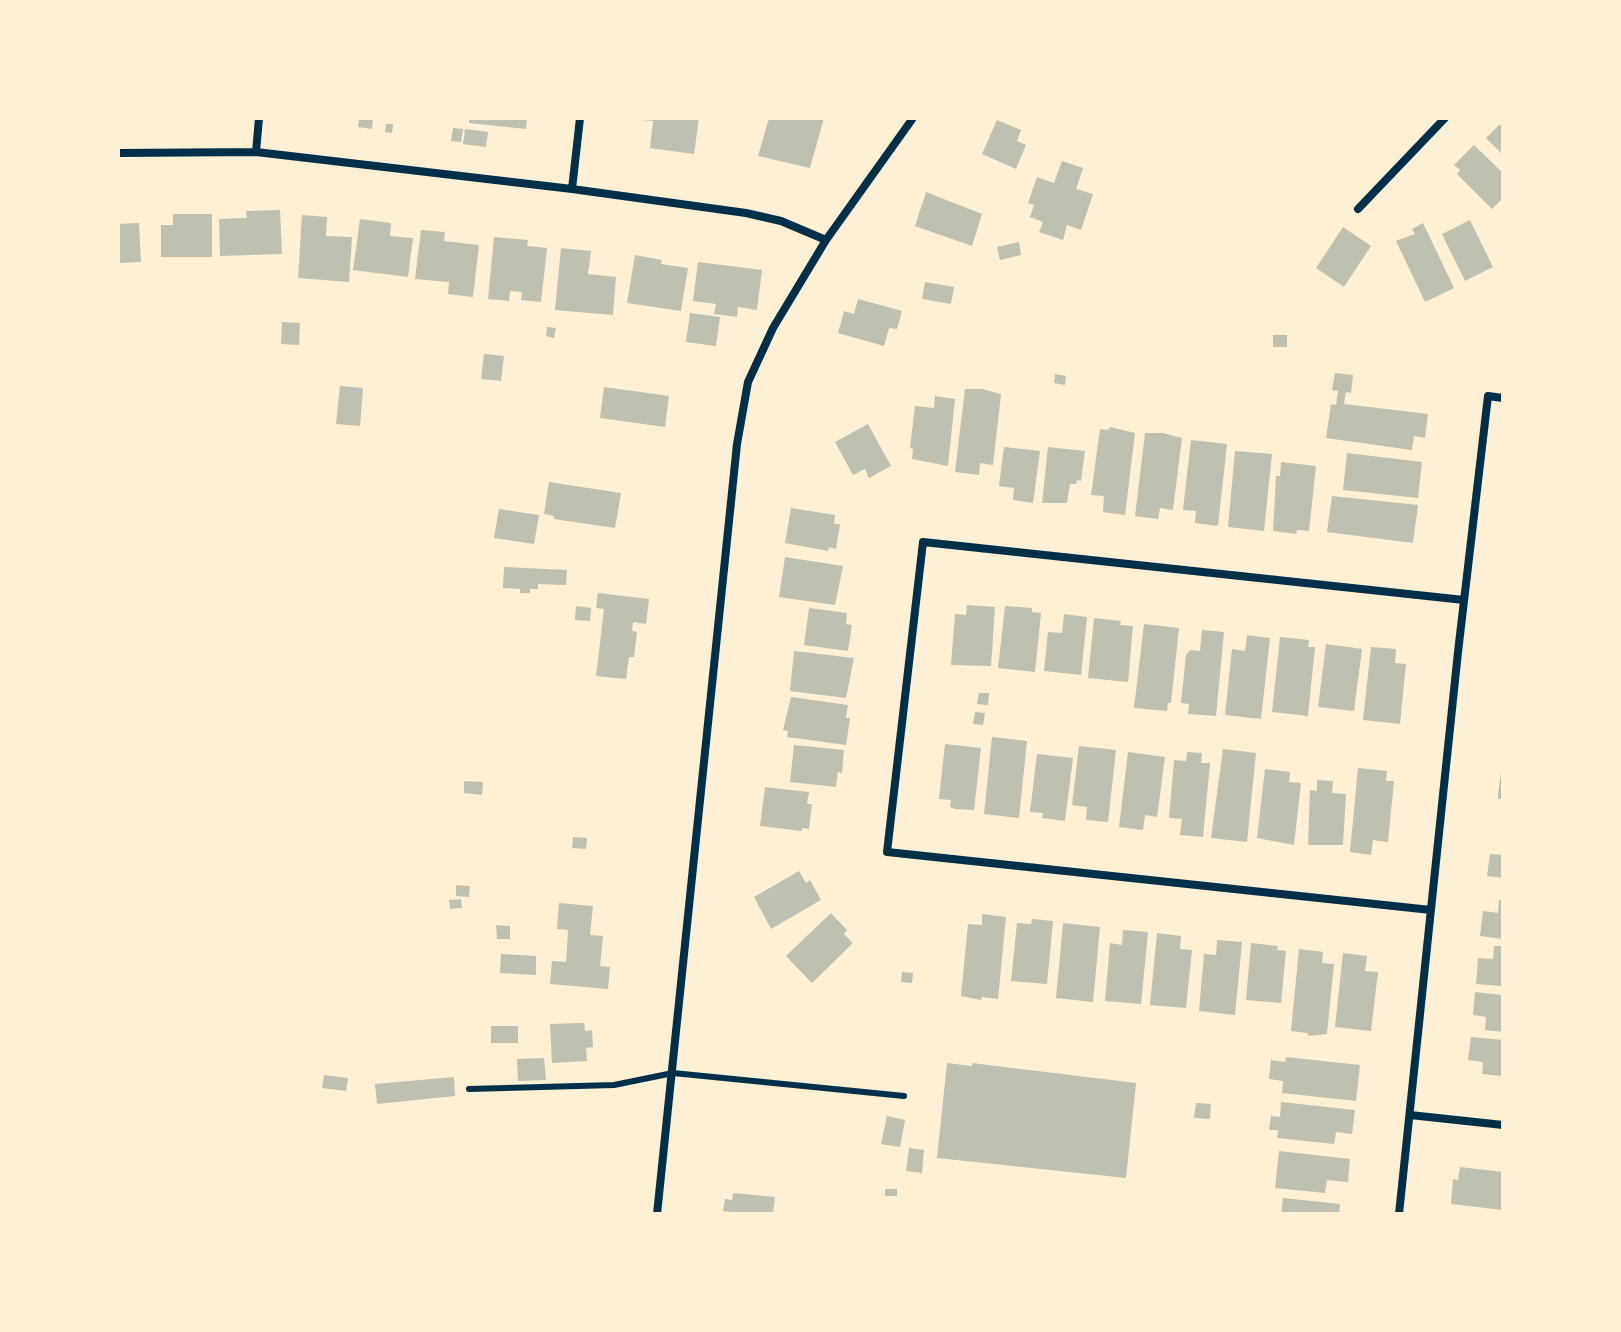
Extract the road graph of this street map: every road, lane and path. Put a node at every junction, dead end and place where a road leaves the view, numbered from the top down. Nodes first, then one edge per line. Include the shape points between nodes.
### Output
1 (259, 118) edge
2 (580, 118) edge
3 (913, 118) edge
4 (1445, 118) edge
5 (256, 152) junction
6 (118, 153) edge
7 (572, 189) junction
8 (1358, 209) dead end
9 (826, 240) junction
10 (1503, 398) edge
11 (1464, 600) junction
12 (1431, 910) junction
13 (673, 1073) junction
14 (469, 1089) dead end
15 (904, 1096) dead end
16 (1410, 1115) junction
17 (1503, 1125) edge
18 (657, 1214) edge
19 (1399, 1214) edge

1 - 5 street
2 - 7 street
3 - 9 street
4 - 8 street
5 - 6 street
5 - 7 street
7 - 9 street via 746,213
9 - 13 street via 773,328 742,408
10 - 11 street via 1488,396
11 - 12 street
11 - 12 street via 923,542 888,839 887,852
12 - 16 street
13 - 14 lane via 614,1085
13 - 15 lane
13 - 18 street
16 - 17 street
16 - 19 street

